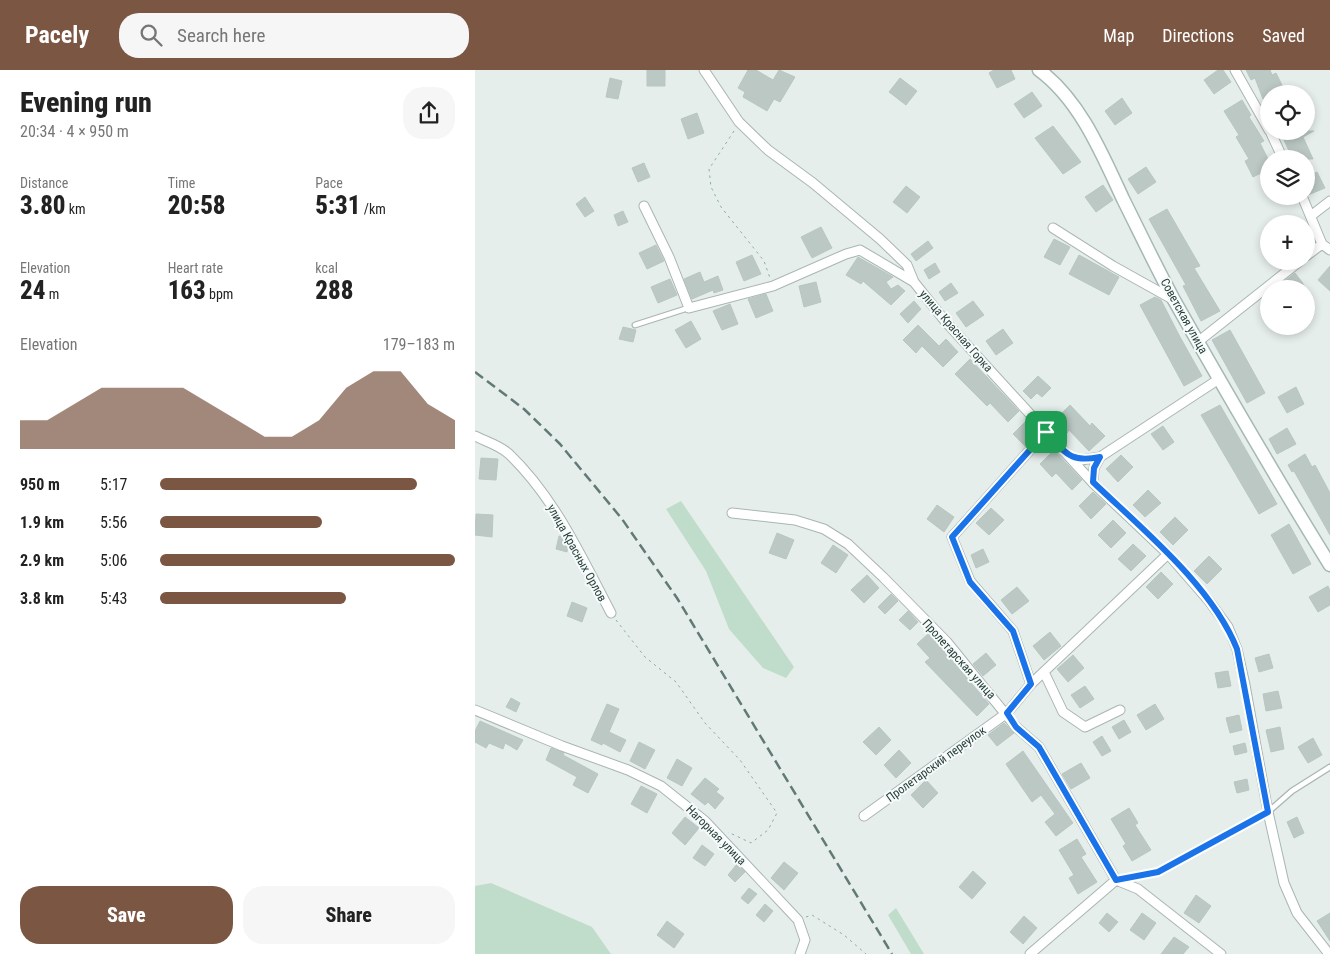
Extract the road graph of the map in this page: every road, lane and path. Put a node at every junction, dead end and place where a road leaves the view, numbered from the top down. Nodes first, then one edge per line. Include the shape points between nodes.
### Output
1 (704, 70) edge
2 (1039, 70) edge
3 (1235, 70) edge
4 (1260, 115) edge
5 (739, 122) junction
6 (1330, 202) edge
7 (1307, 205) edge
8 (644, 206) dead end
9 (1312, 215) joint
10 (1315, 224) edge
11 (1053, 228) dead end
12 (1322, 244) junction
13 (1315, 249) edge
14 (1330, 250) edge
15 (1289, 270) edge
16 (914, 282) junction
17 (773, 286) junction
18 (1174, 300) junction
19 (689, 308) junction
20 (635, 325) dead end
21 (1199, 342) junction
22 (1219, 379) junction
23 (1046, 432) junction
24 (475, 436) edge
25 (1100, 457) junction
26 (1070, 458) junction
27 (1093, 482) junction
28 (732, 514) dead end
29 (1168, 554) junction
30 (1330, 565) edge
31 (611, 613) joint
32 (1045, 672) junction
33 (1031, 684) junction
34 (475, 710) edge
35 (1121, 710) dead end
36 (1007, 713) junction
37 (1329, 770) edge
38 (1268, 812) junction
39 (864, 816) dead end
40 (728, 832) dead end
41 (1116, 880) junction
42 (798, 920) junction
43 (800, 954) edge
44 (866, 954) edge
45 (1030, 954) edge
46 (1221, 954) edge
47 (1329, 954) edge

1 - 5 street, улица Красная Горка
2 - 18 main road, Советская улица via 1063,92 1081,117
3 - 4 street
5 - 16 street, улица Красная Горка via 768,150 880,239 907,265
5 - 17 path via 709,169 711,187 721,207 764,261
6 - 9 street
7 - 9 street
8 - 19 street
10 - 12 street
11 - 18 street
12 - 13 street
12 - 14 street
15 - 21 street
16 - 17 street via 860,250
16 - 23 street, улица Красная Горка
17 - 19 street
18 - 21 main road, Советская улица
19 - 20 lane
21 - 22 main road, Советская улица
22 - 25 street
22 - 30 main road, Советская улица
23 - 26 street, улица Красная Горка
23 - 33 street via 952,537 970,582 1013,631
24 - 31 street, улица Красных Орлов via 508,453 546,498
25 - 26 street
25 - 27 street via 1094,468
26 - 27 street, улица Красная Горка
27 - 29 street, улица Красная Горка
28 - 36 street, Пролетарская улица via 795,520 824,528 848,544 947,642
29 - 32 street, Пролетарский переулок
29 - 38 street via 1209,601 1231,634 1245,685
31 - 40 path via 645,657 676,682 705,723 740,760 777,813 768,830 751,843
32 - 33 street, Пролетарский переулок
32 - 35 street via 1063,712 1085,727
33 - 36 street, Пролетарский переулок
34 - 42 street, Нагорная улица via 629,770 661,786 705,822
36 - 39 street, Пролетарский переулок
36 - 41 street, Пролетарская улица via 1016,727 1039,747
37 - 38 lane via 1292,791
38 - 41 lane via 1158,872
38 - 47 street via 1284,883 1297,913
41 - 45 street
41 - 46 street via 1138,889
42 - 43 street, Нагорная улица via 805,940
42 - 44 path via 813,915

